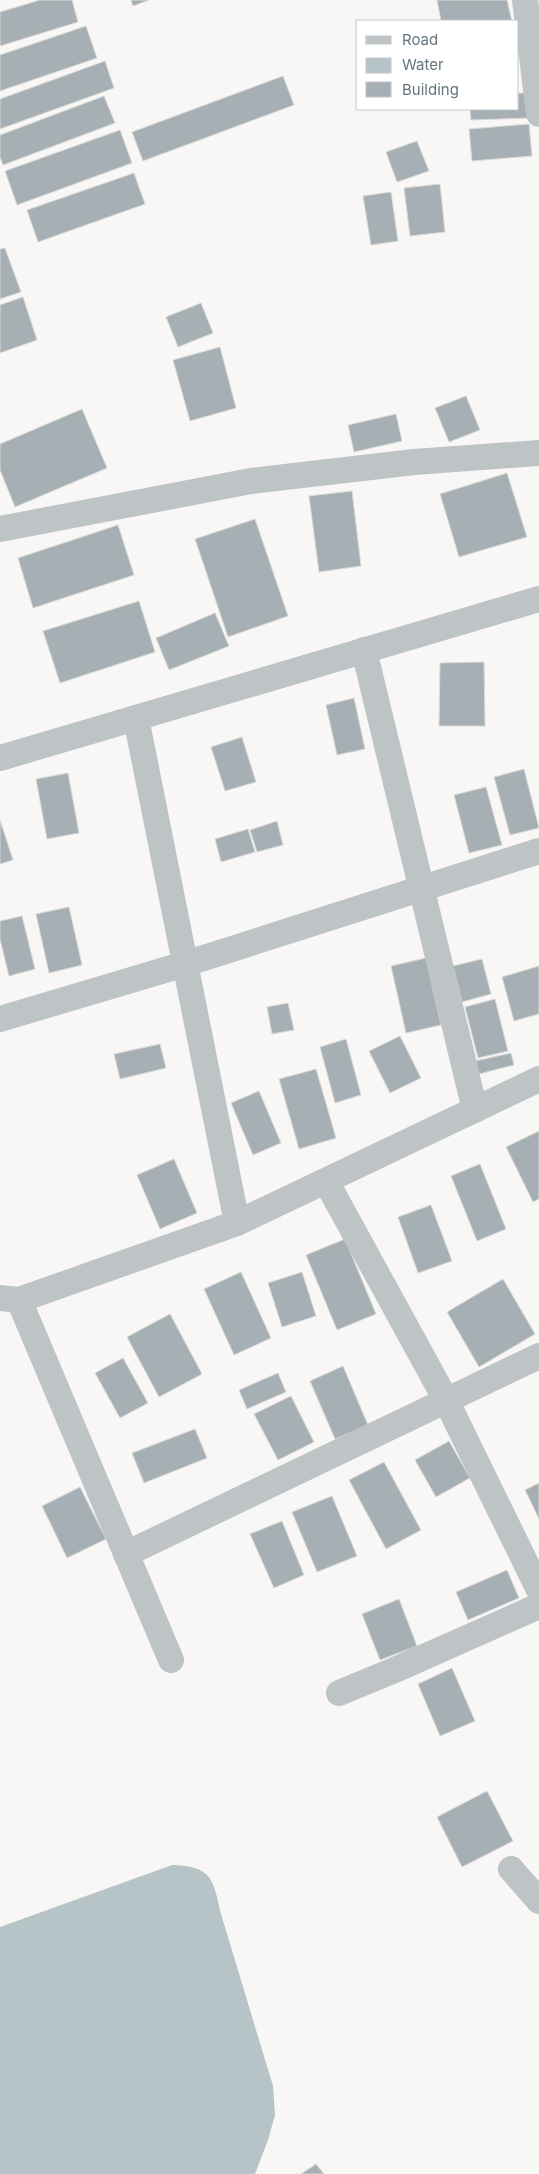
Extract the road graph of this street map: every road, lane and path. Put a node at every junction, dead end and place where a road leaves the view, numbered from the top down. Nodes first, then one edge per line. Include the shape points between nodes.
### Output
1 (525, 0) edge
2 (539, 114) edge
3 (539, 454) edge
4 (0, 529) edge
5 (539, 599) edge
6 (364, 650) junction
7 (136, 718) junction
8 (0, 758) edge
9 (539, 851) edge
10 (422, 890) junction
11 (185, 964) junction
12 (0, 1019) edge
13 (539, 1079) edge
14 (475, 1110) junction
15 (326, 1181) junction
16 (237, 1223) junction
17 (10, 1299) edge
18 (539, 1356) edge
19 (446, 1400) junction
20 (126, 1554) junction
21 (539, 1590) edge
22 (539, 1606) edge
23 (171, 1660) dead end
24 (339, 1693) dead end
25 (511, 1869) dead end
26 (539, 1901) edge

1 - 2 street
3 - 4 street via 414,462 252,481
5 - 6 street
6 - 7 street
6 - 10 street
7 - 8 street
7 - 11 street
9 - 10 street
10 - 11 street
10 - 14 street
11 - 12 street
11 - 16 street
13 - 14 street
14 - 15 street
15 - 16 street
15 - 19 street
16 - 17 street
17 - 20 street
18 - 19 street
19 - 20 street
19 - 21 street
20 - 23 street
22 - 24 street
25 - 26 street

